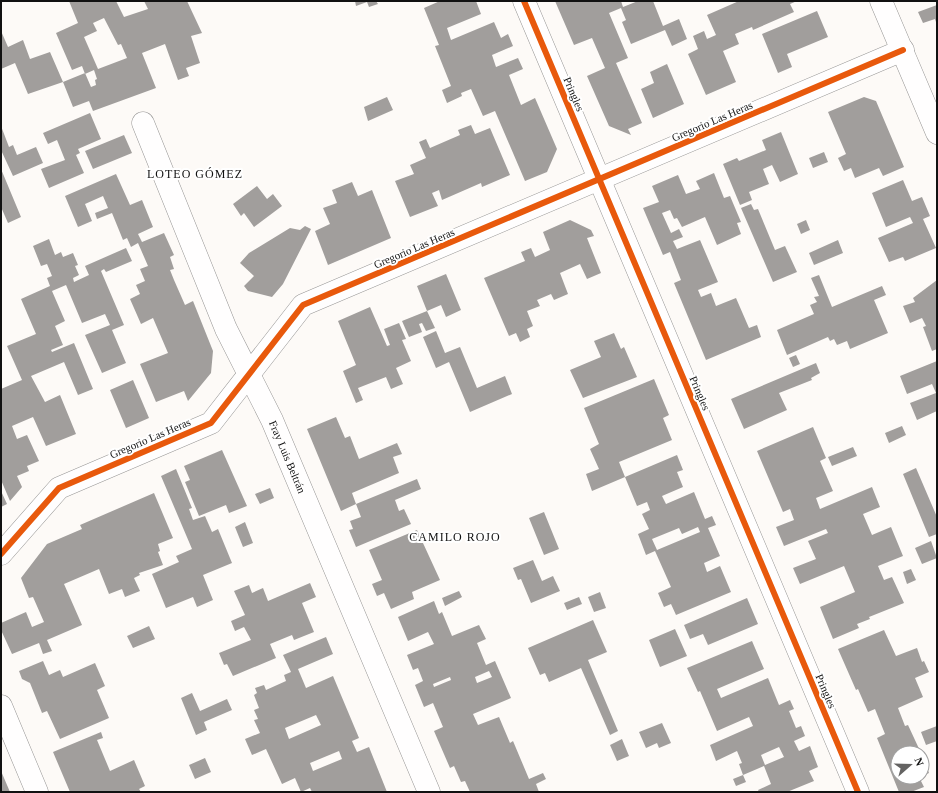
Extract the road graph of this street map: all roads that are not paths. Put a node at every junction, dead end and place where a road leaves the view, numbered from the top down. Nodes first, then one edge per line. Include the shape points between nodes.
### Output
1 (524, 1) edge
2 (882, 1) edge
3 (903, 50) junction
4 (143, 123) dead end
5 (937, 133) edge
6 (599, 180) junction
7 (249, 374) junction
8 (1, 554) edge
9 (1, 706) edge
10 (37, 792) edge
11 (429, 792) edge
12 (858, 792) edge

1 - 6 street, Pringles
2 - 3 street
3 - 5 street
3 - 6 street, Gregorio Las Heras
4 - 7 street, Fray Luis Beltrán via 226,328
6 - 7 street, Gregorio Las Heras via 303,306
6 - 12 street, Pringles
7 - 8 street, Gregorio Las Heras via 211,423 59,488
7 - 11 street, Fray Luis Beltrán via 272,420
9 - 10 street

